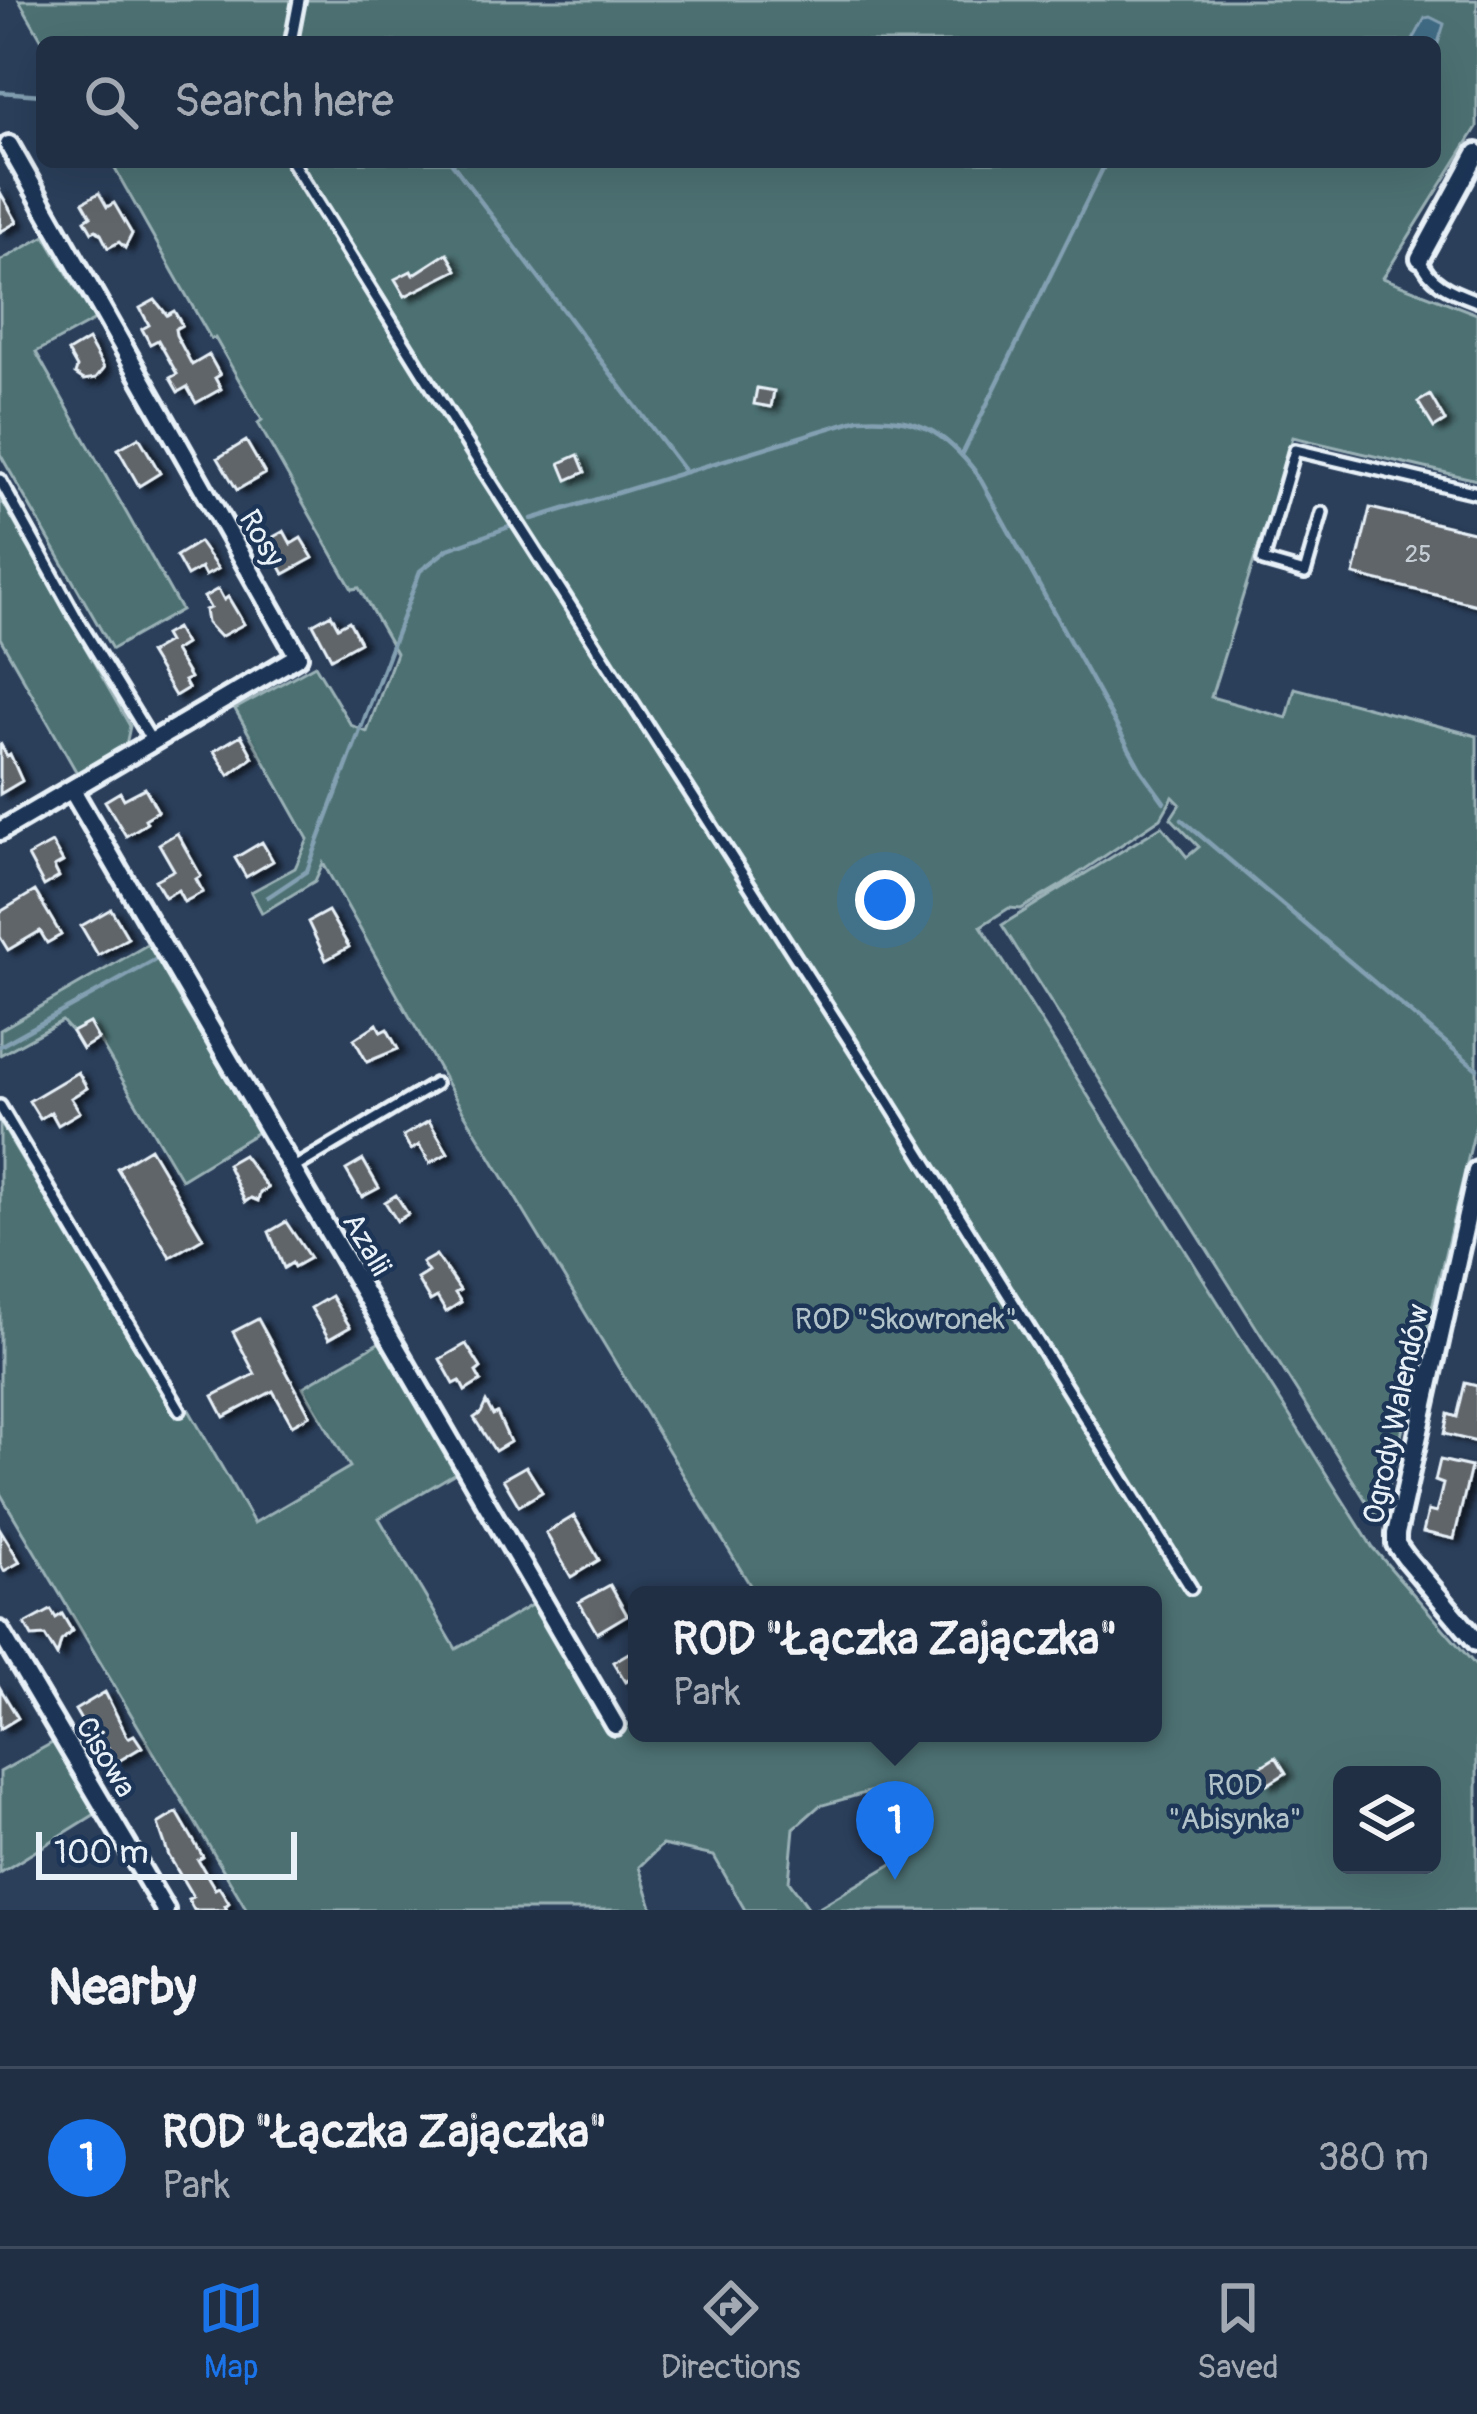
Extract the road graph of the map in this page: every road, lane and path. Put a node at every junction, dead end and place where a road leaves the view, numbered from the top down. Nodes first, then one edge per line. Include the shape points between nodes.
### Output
1 (299, 0) edge
2 (292, 36) edge
3 (9, 145) dead end
4 (1477, 153) edge
5 (296, 168) edge
6 (1420, 258) joint
7 (1477, 301) edge
8 (0, 480) edge
9 (1477, 493) edge
10 (1322, 513) dead end
11 (153, 743) junction
12 (72, 790) junction
13 (0, 831) edge
14 (435, 1084) dead end
15 (0, 1106) edge
16 (292, 1169) junction
17 (1477, 1171) edge
18 (179, 1410) dead end
19 (1191, 1588) dead end
20 (0, 1631) edge
21 (1477, 1642) edge
22 (615, 1725) dead end
23 (165, 1910) edge

1 - 2 lane
3 - 11 street, Rosy via 298,656
4 - 6 street
5 - 19 lane
6 - 7 lane via 1447,290
8 - 11 lane
9 - 10 lane via 1295,450 1263,561 1305,573
11 - 12 street, Rosy
12 - 13 street, Rosy
12 - 16 street, Azalii
14 - 16 lane
15 - 18 lane
16 - 22 street, Azalii
17 - 21 street, Ogrody Walendów via 1396,1534 1406,1558
20 - 23 street, Cisowa

